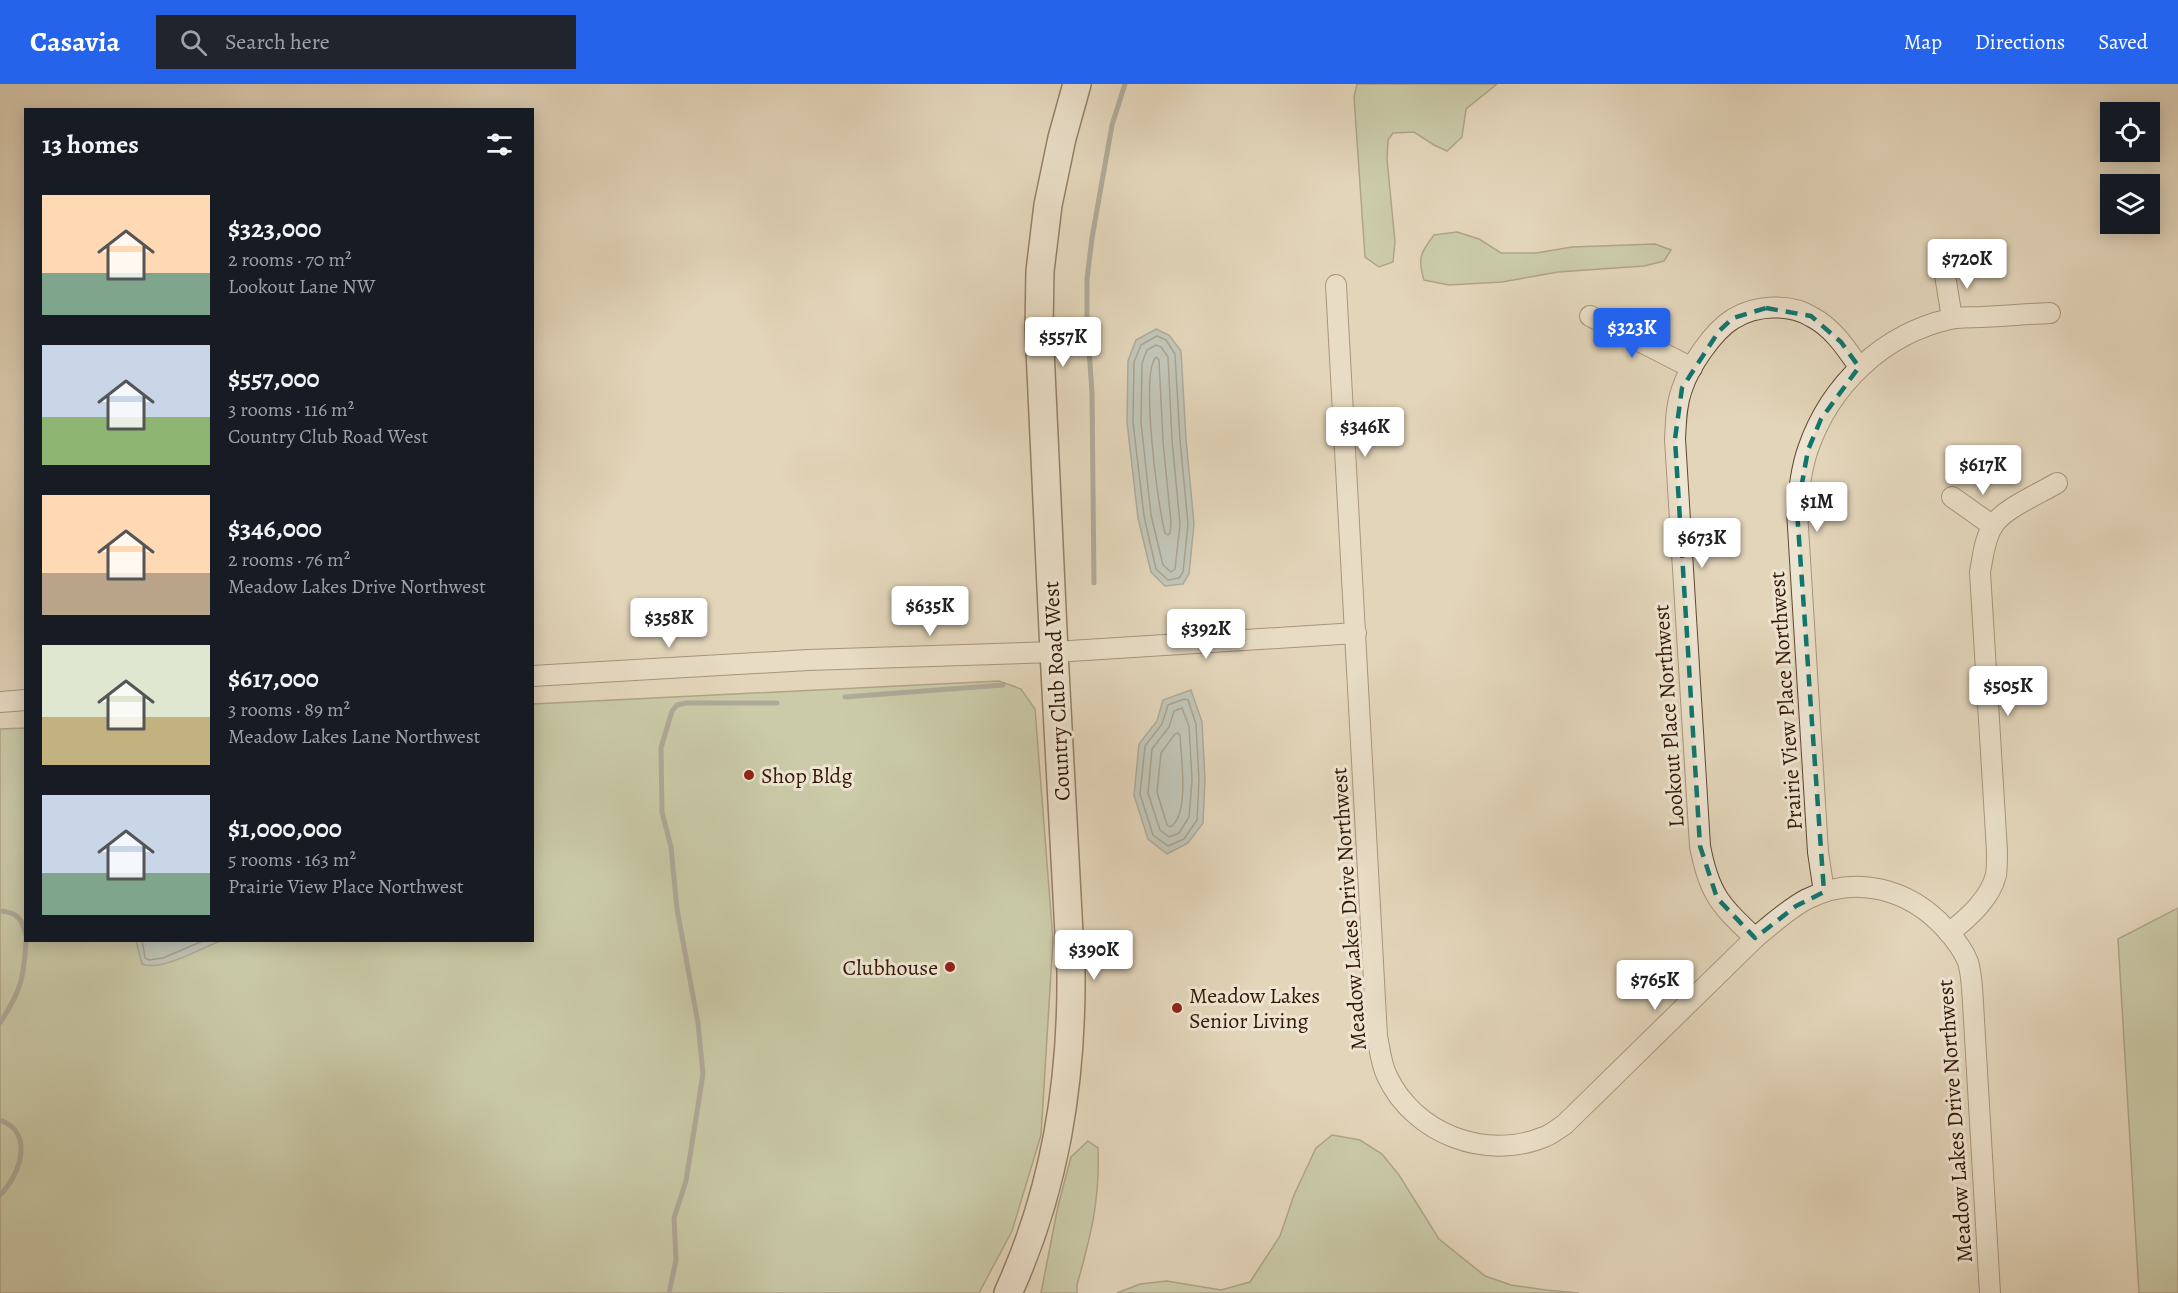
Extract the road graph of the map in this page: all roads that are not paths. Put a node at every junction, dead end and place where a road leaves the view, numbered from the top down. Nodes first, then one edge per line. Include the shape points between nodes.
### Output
1 (1077, 84) edge
2 (1944, 269) dead end
3 (1336, 285) dead end
4 (2050, 313) dead end
5 (1590, 316) dead end
6 (1952, 318) junction
7 (1859, 367) junction
8 (1692, 368) junction
9 (2057, 483) dead end
10 (1952, 497) dead end
11 (1993, 526) junction
12 (1356, 633) junction
13 (1054, 651) junction
14 (534, 676) edge
15 (24, 700) edge
16 (0, 702) edge
17 (1824, 892) junction
18 (1949, 933) junction
19 (1755, 938) junction
20 (1008, 1293) edge
21 (1990, 1293) edge

1 - 13 main road, Country Club Road West via 1059,149 1040,271 1042,410
2 - 6 street
3 - 12 street, Meadow Lakes Drive Northwest
4 - 6 street, Prairie View Place Northwest
5 - 8 street
6 - 7 street, Prairie View Place Northwest via 1907,333
7 - 8 street, Lookout Place Northwest via 1824,324 1796,310 1766,308 1733,318
7 - 17 street, Prairie View Place Northwest via 1821,418 1800,481 1797,511 1818,852
8 - 19 street, Lookout Place Northwest via 1677,408 1675,439 1700,846 1705,872 1717,898
9 - 11 street via 2012,509
10 - 11 street
11 - 18 street via 1980,572 1996,874 1989,893
12 - 13 street
12 - 19 street, Meadow Lakes Drive Northwest via 1377,1036 1381,1060 1397,1094 1425,1121 1462,1141 1483,1145 1506,1146 1546,1137 1564,1125
13 - 14 street
13 - 20 main road, Country Club Road West via 1071,1022 1057,1140 1045,1194
15 - 16 street
17 - 18 street, Meadow Lakes Drive Northwest via 1856,886 1890,890 1923,908
17 - 19 street, Meadow Lakes Drive Northwest via 1796,906
18 - 21 street, Meadow Lakes Drive Northwest via 1967,962 1971,979

